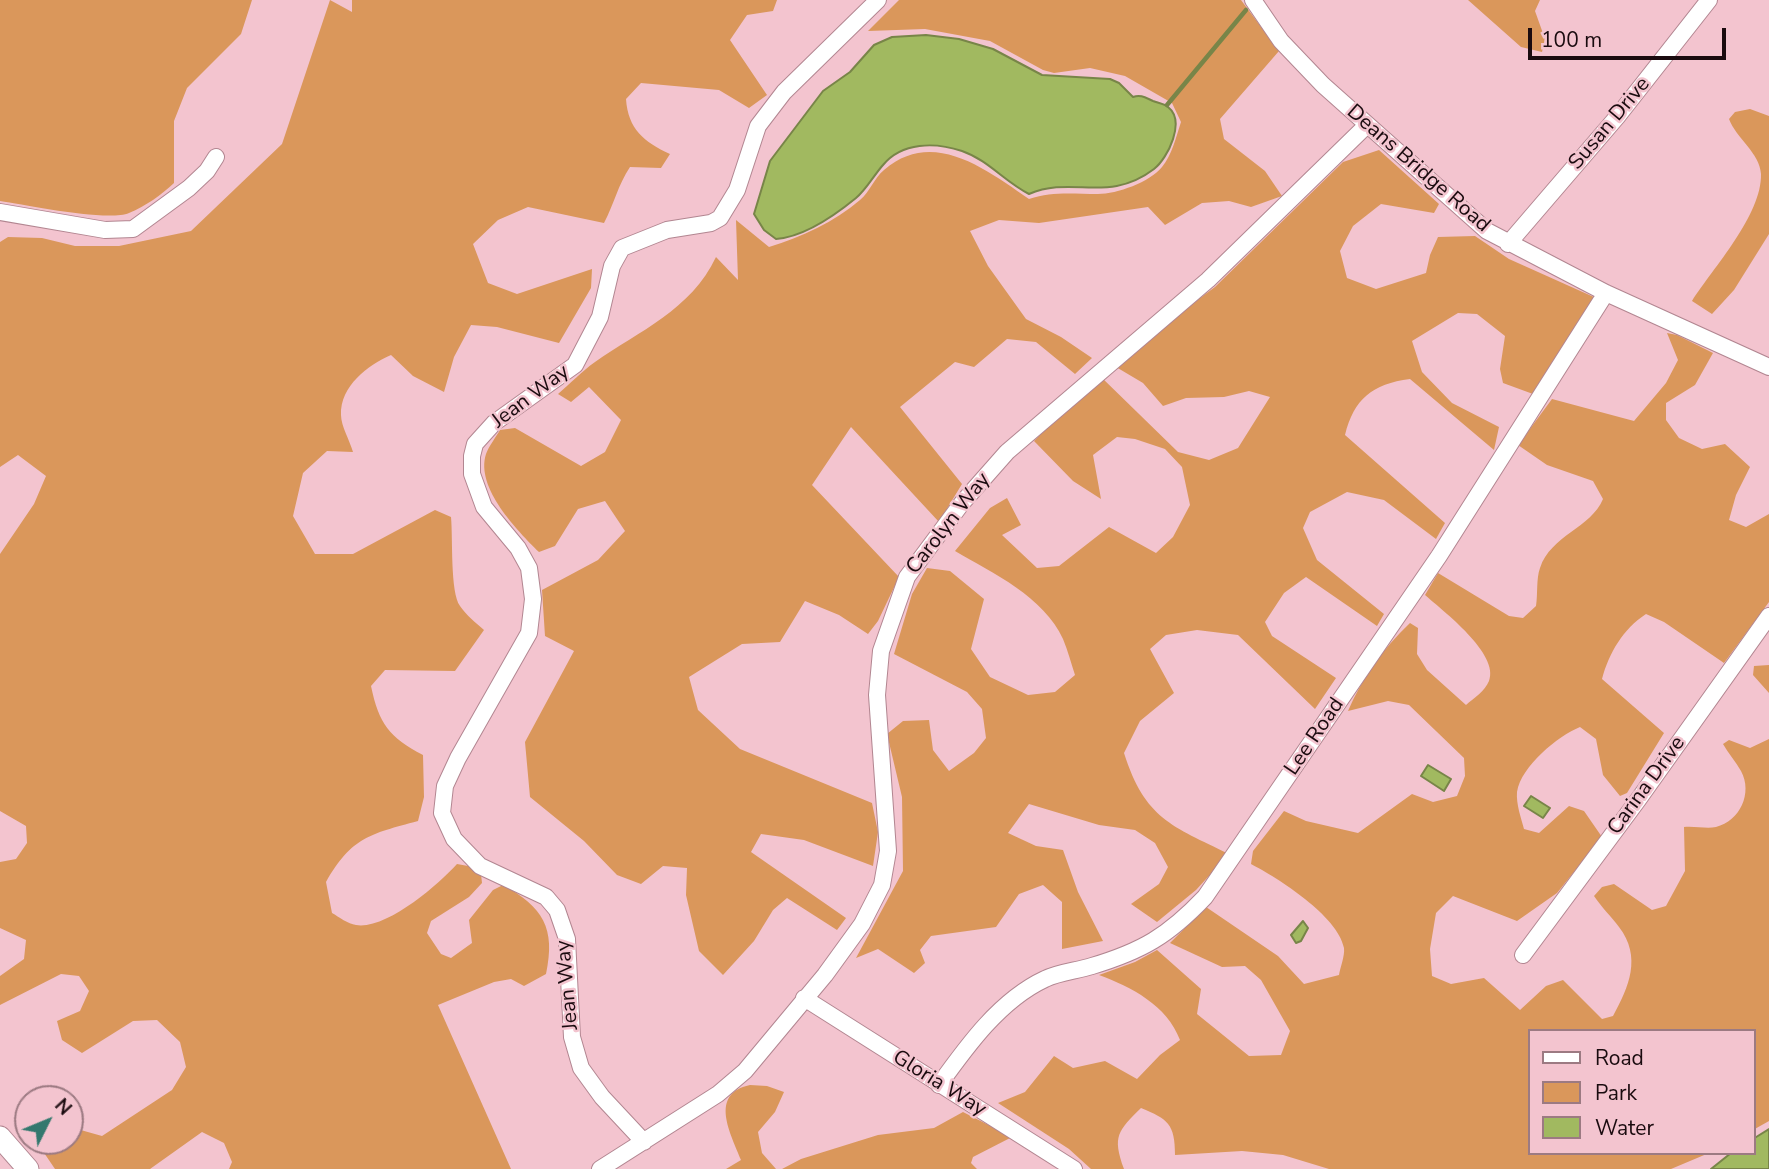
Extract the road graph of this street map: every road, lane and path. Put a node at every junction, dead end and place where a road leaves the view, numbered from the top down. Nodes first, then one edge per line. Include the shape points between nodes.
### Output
1 (878, 0) edge
2 (1253, 0) edge
3 (1709, 0) edge
4 (1367, 125) junction
5 (216, 157) dead end
6 (0, 212) edge
7 (1508, 244) junction
8 (1606, 293) junction
9 (1769, 367) edge
10 (1769, 616) edge
11 (1523, 955) dead end
12 (804, 998) junction
13 (939, 1085) junction
14 (1, 1140) edge
15 (644, 1142) junction
16 (28, 1169) edge
17 (600, 1169) edge
18 (1074, 1169) edge

1 - 15 street, Jean Way via 784,92 758,127 737,190 720,218 667,230 622,248 612,267 600,317 575,365 494,423 475,444 472,456 472,474 484,507 519,548 529,568 533,599 528,633 458,758 446,786 442,813 454,839 480,866 546,897 557,910 567,939 572,1037 581,1068
2 - 4 street, Deans Bridge Road via 1300,63
3 - 7 street, Susan Drive
4 - 7 street, Deans Bridge Road via 1468,217
4 - 12 street, Carolyn Way via 1208,280 1007,452 907,577 881,651 877,695 888,851 882,885 862,924
5 - 6 street via 189,188 133,229 105,230
7 - 8 street, Deans Bridge Road
8 - 9 street, Deans Bridge Road
8 - 13 street, Lee Road via 1439,556 1205,897 1179,924 1141,950 1047,978 1029,988 995,1015
10 - 11 street, Carina Drive
12 - 13 street, Gloria Way
12 - 15 street, Carolyn Way via 745,1071
13 - 18 street, Gloria Way
14 - 16 main road
15 - 17 street, Carolyn Way

